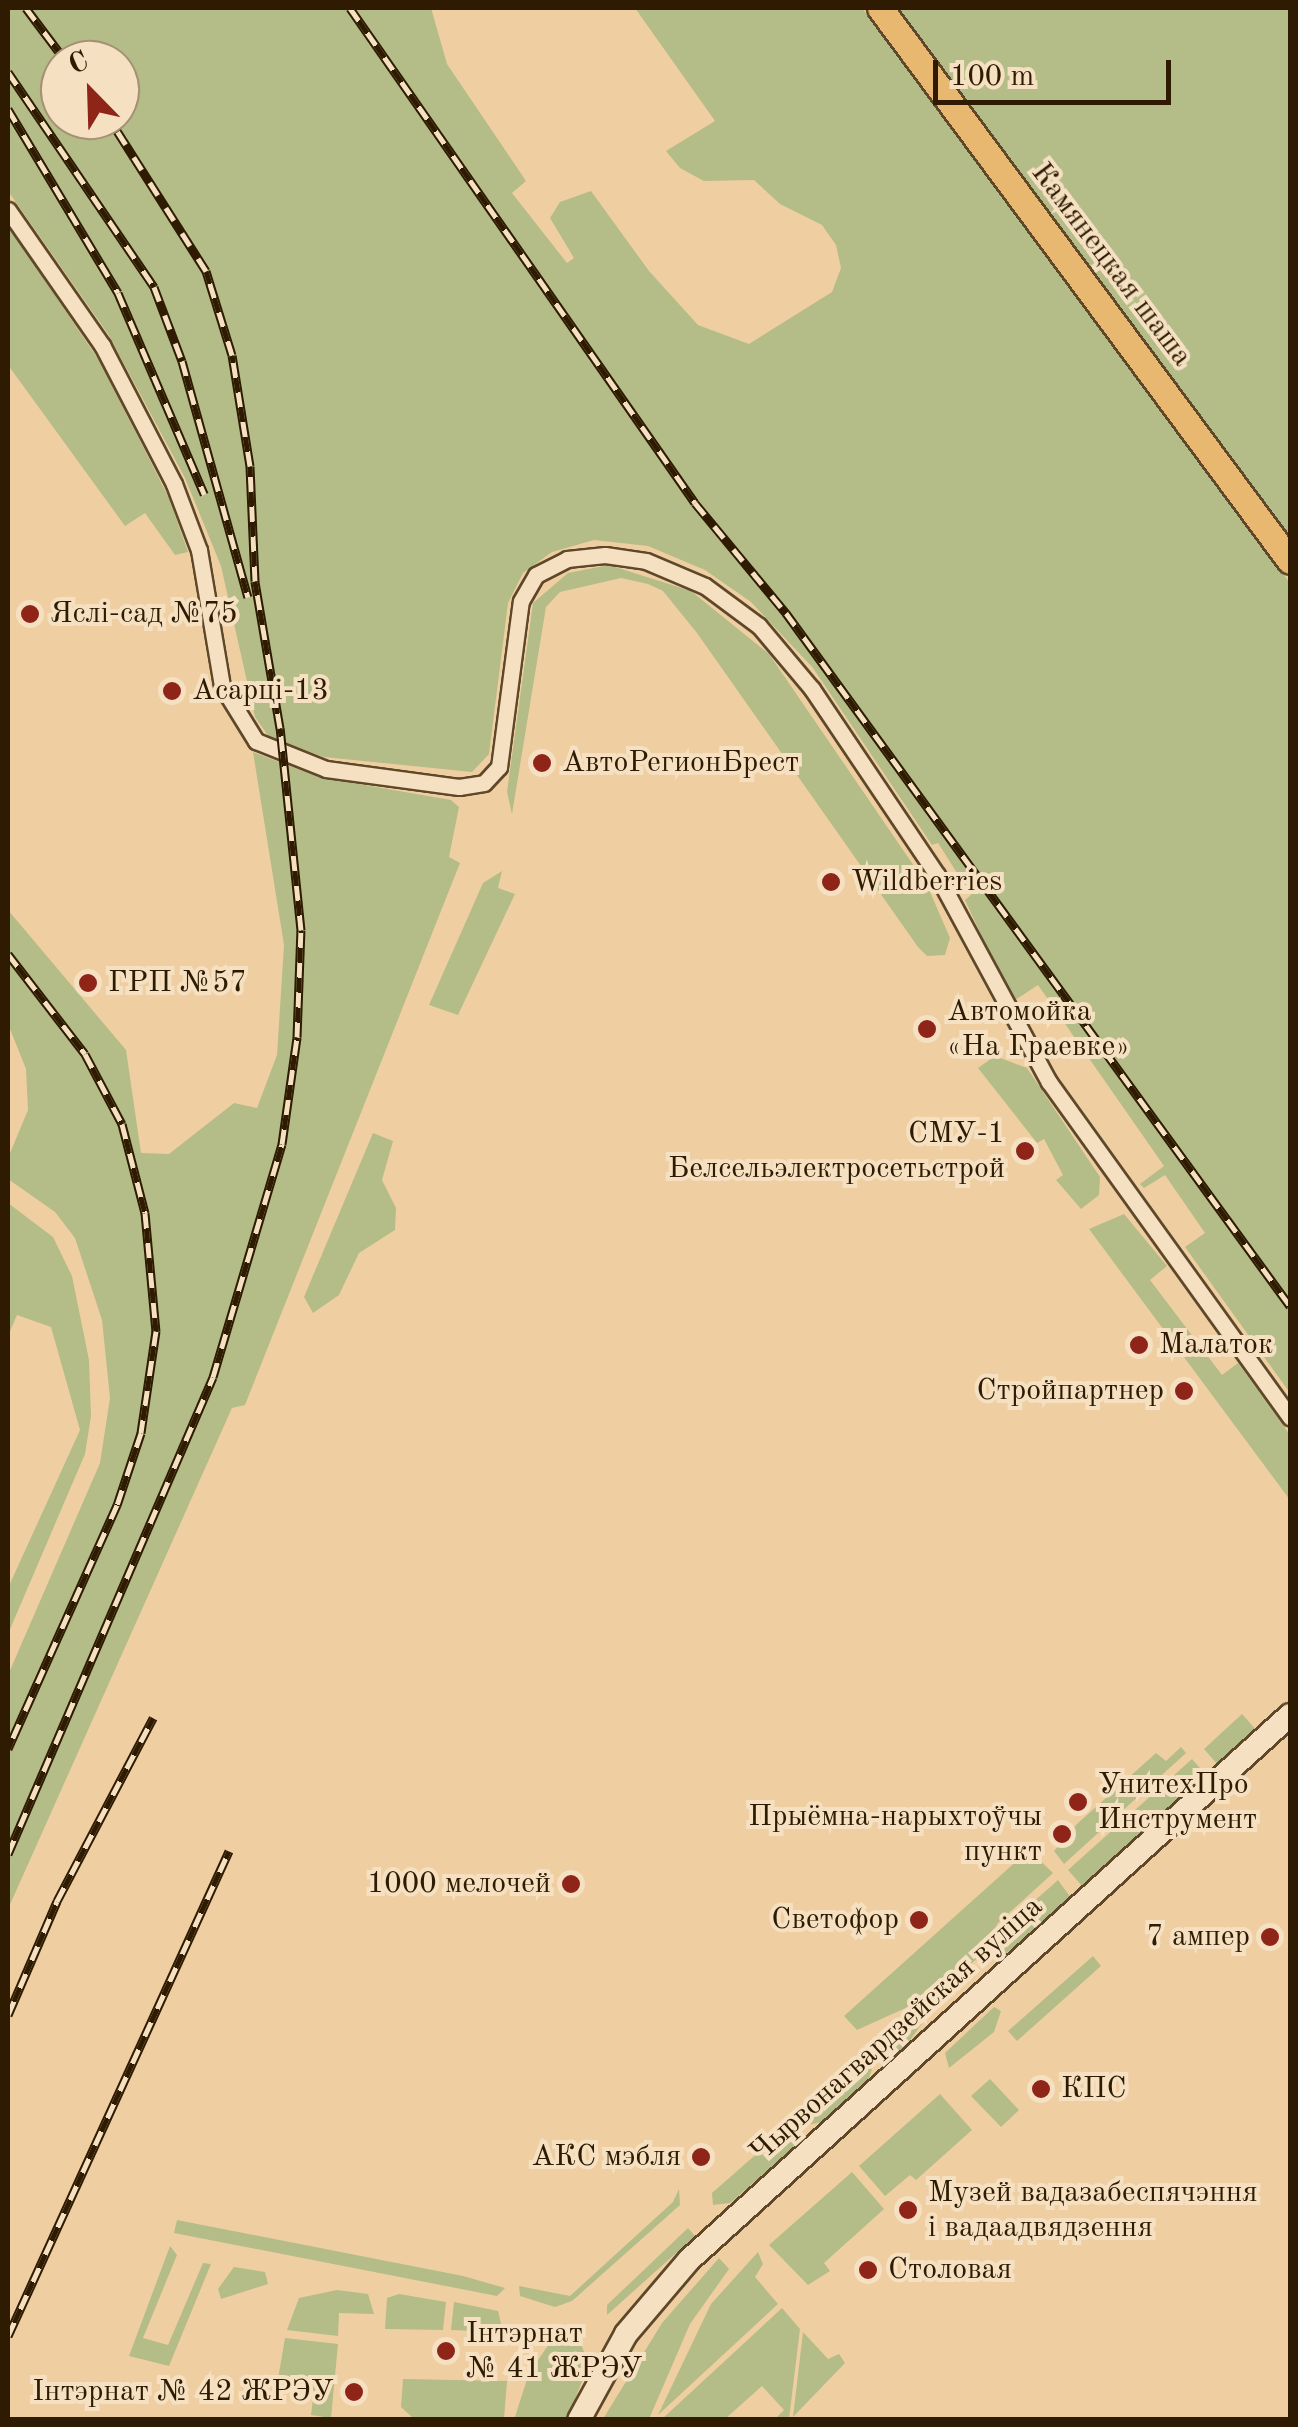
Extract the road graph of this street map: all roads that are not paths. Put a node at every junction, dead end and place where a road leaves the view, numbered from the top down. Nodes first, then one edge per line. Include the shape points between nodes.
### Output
1 (880, 8) edge
2 (8, 210) edge
3 (1290, 561) edge
4 (1290, 1417) edge
5 (1290, 1715) edge
6 (1290, 1730) edge
7 (578, 2420) edge
8 (593, 2420) edge

1 - 3 main road, Камянецкая шаша
2 - 4 street via 102,345 184,505 217,669 250,735 273,752 326,769 459,787 484,783 498,767 520,600 536,575 567,559 605,554 646,561 705,586 760,626 812,689 937,876 1049,1082
5 - 7 main road, Чырвонагвардзейская вуліца via 689,2260 626,2334
6 - 8 main road, Чырвонагвардзейская вуліца via 716,2251 638,2340

